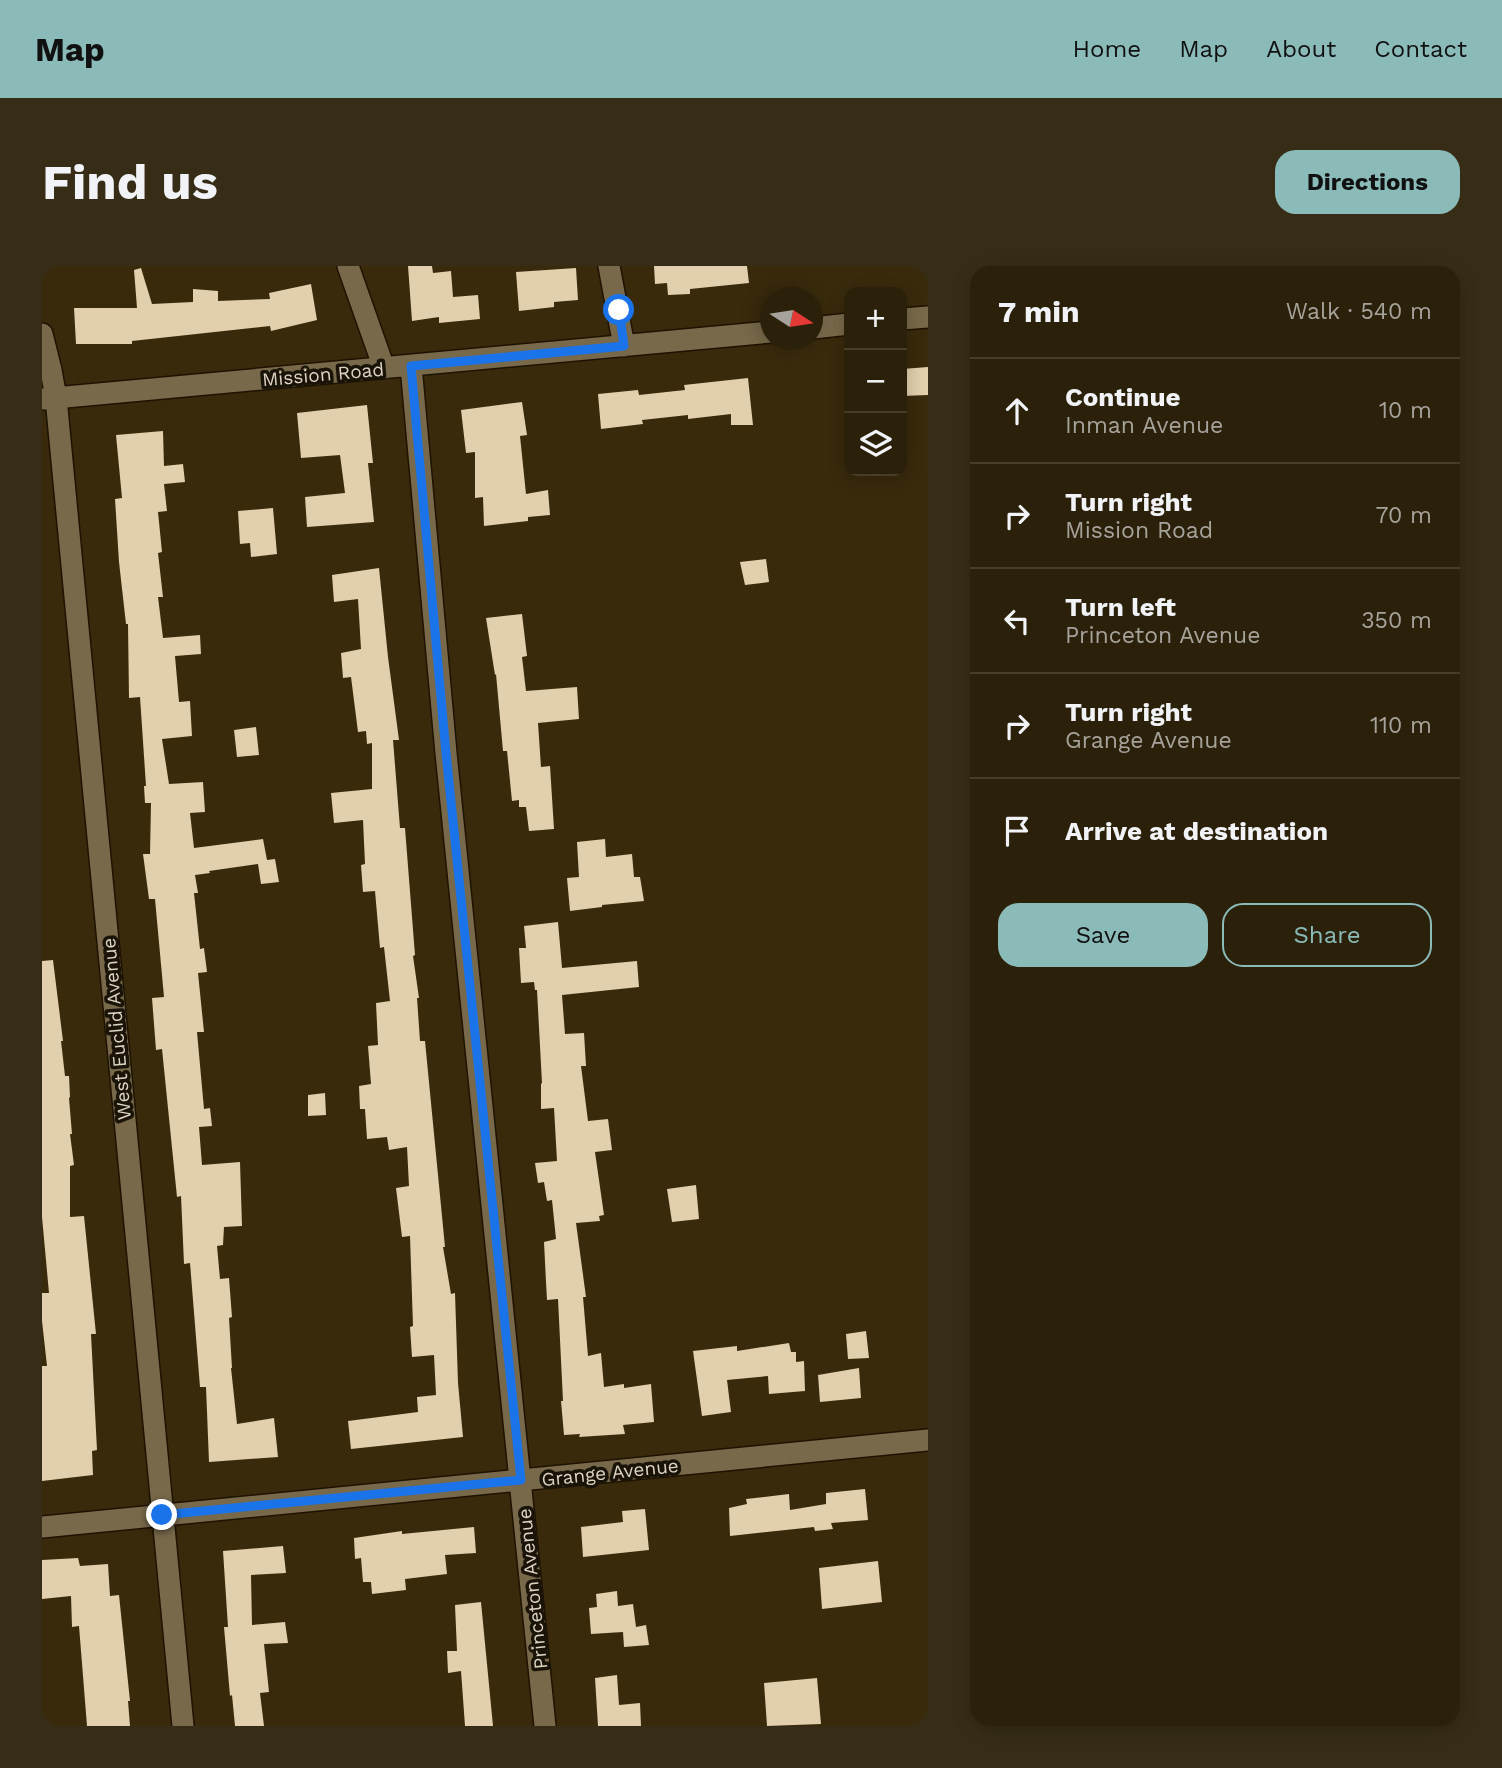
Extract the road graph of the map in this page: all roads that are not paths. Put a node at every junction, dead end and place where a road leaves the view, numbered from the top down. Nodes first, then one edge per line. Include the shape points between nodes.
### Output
1 (348, 266) edge
2 (609, 266) edge
3 (928, 317) edge
4 (907, 319) edge
5 (844, 325) edge
6 (823, 327) edge
7 (760, 333) edge
8 (42, 334) edge
9 (624, 346) junction
10 (411, 366) junction
11 (384, 368) junction
12 (49, 399) edge
13 (928, 1440) edge
14 (521, 1480) junction
15 (162, 1515) junction
16 (42, 1527) edge
17 (183, 1726) edge
18 (545, 1726) edge

1 - 11 street
2 - 9 street
3 - 4 street
5 - 6 street
7 - 9 street, Mission Road
8 - 12 street, West Euclid Avenue via 51,370
9 - 10 street, Mission Road
10 - 11 street, Mission Road
10 - 14 street, Princeton Avenue
11 - 12 street, Mission Road
12 - 15 street, West Euclid Avenue
13 - 14 street, Grange Avenue
14 - 15 street, Grange Avenue
14 - 18 street, Princeton Avenue
15 - 16 street, Grange Avenue
15 - 17 street, West Euclid Avenue

